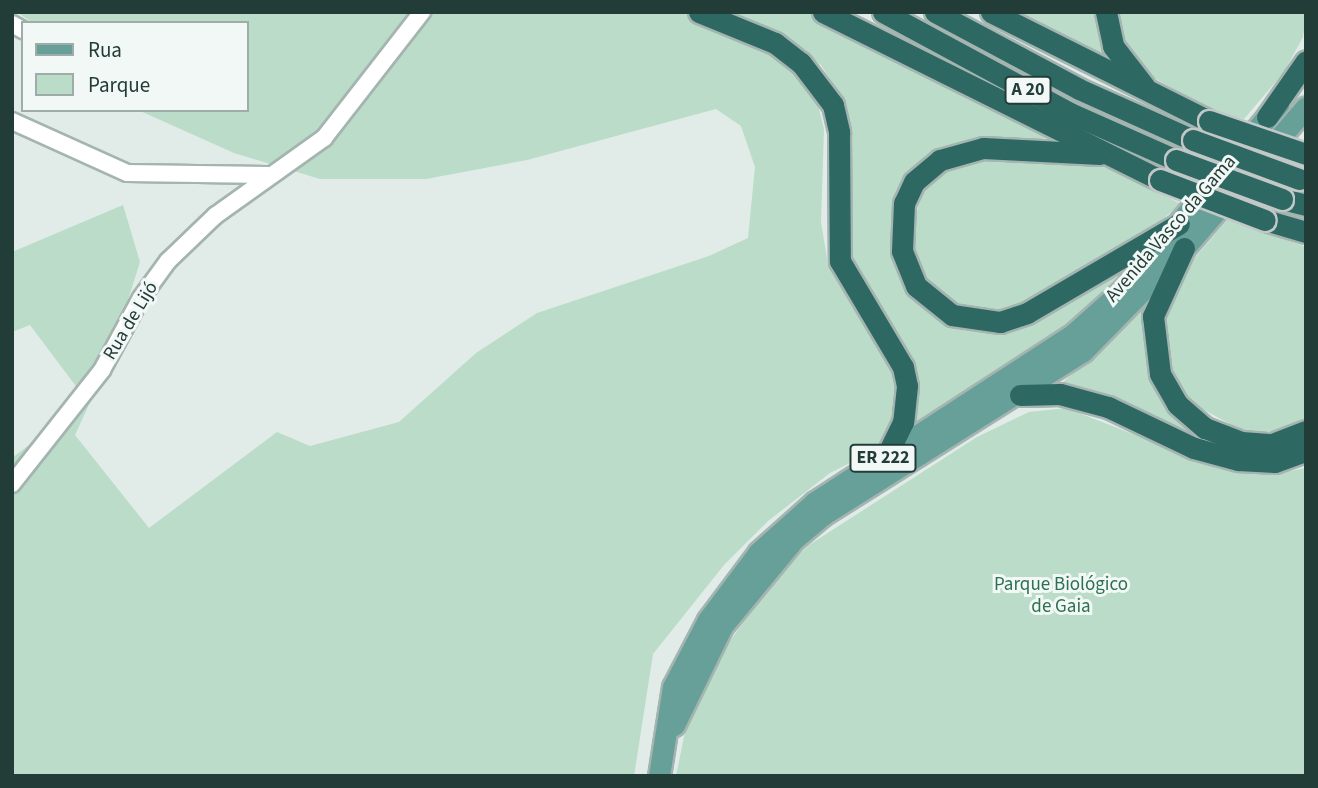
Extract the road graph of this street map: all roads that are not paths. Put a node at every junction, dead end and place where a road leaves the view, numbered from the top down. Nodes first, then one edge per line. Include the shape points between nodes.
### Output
1 (422, 12) edge
2 (699, 12) edge
3 (823, 12) edge
4 (883, 12) edge
5 (935, 12) edge
6 (991, 12) edge
7 (1106, 12) edge
8 (1306, 61) edge
9 (1306, 75) edge
10 (1155, 98) junction
11 (1306, 107) edge
12 (1267, 117) junction
13 (14, 126) edge
14 (1100, 154) junction
15 (1306, 154) edge
16 (268, 175) junction
17 (1302, 180) edge
18 (1306, 205) edge
19 (1179, 224) junction
20 (1303, 232) edge
21 (1184, 248) junction
22 (1020, 394) junction
23 (1306, 431) edge
24 (1306, 451) edge
25 (887, 455) junction
26 (12, 484) edge
27 (662, 750) junction
28 (659, 776) edge

1 - 16 street, Rua de Lijó via 335,127
2 - 25 highway via 775,43 801,62 833,105 840,146 840,261 903,367 907,386 903,422
3 - 14 highway
4 - 18 highway, A 20, bridge via 1070,113 1176,160
5 - 17 highway, A 20, bridge via 1079,89 1193,140
6 - 10 highway
7 - 10 highway via 1113,46
8 - 12 highway
9 - 12 main road, Avenida Vasco da Gama
10 - 15 highway, bridge
11 - 21 main road, Avenida Vasco da Gama / ER 222
12 - 19 main road, Avenida Vasco da Gama / ER 222
13 - 16 street via 127,173
14 - 19 highway via 983,148 956,152 925,170 904,203 900,228 902,251 916,286 952,315 1000,322 1039,307
14 - 20 highway, bridge
16 - 26 street, Rua de Lijó via 215,215 168,261 94,381
19 - 25 main road, Avenida Vasco da Gama / ER 222 via 1124,289 1072,336
21 - 22 main road, Avenida Vasco da Gama / ER 222 via 1111,327
21 - 23 highway via 1153,316 1160,374 1177,404 1205,428 1241,442 1272,443
22 - 24 highway via 1060,394 1108,407 1194,448 1238,460 1275,461
22 - 27 main road, Avenida Vasco da Gama / ER 222 via 866,487 794,539 722,626
25 - 27 main road, Avenida Vasco da Gama / ER 222 via 815,502 732,583 673,687
27 - 28 main road, Avenida Vasco da Gama / ER 222

